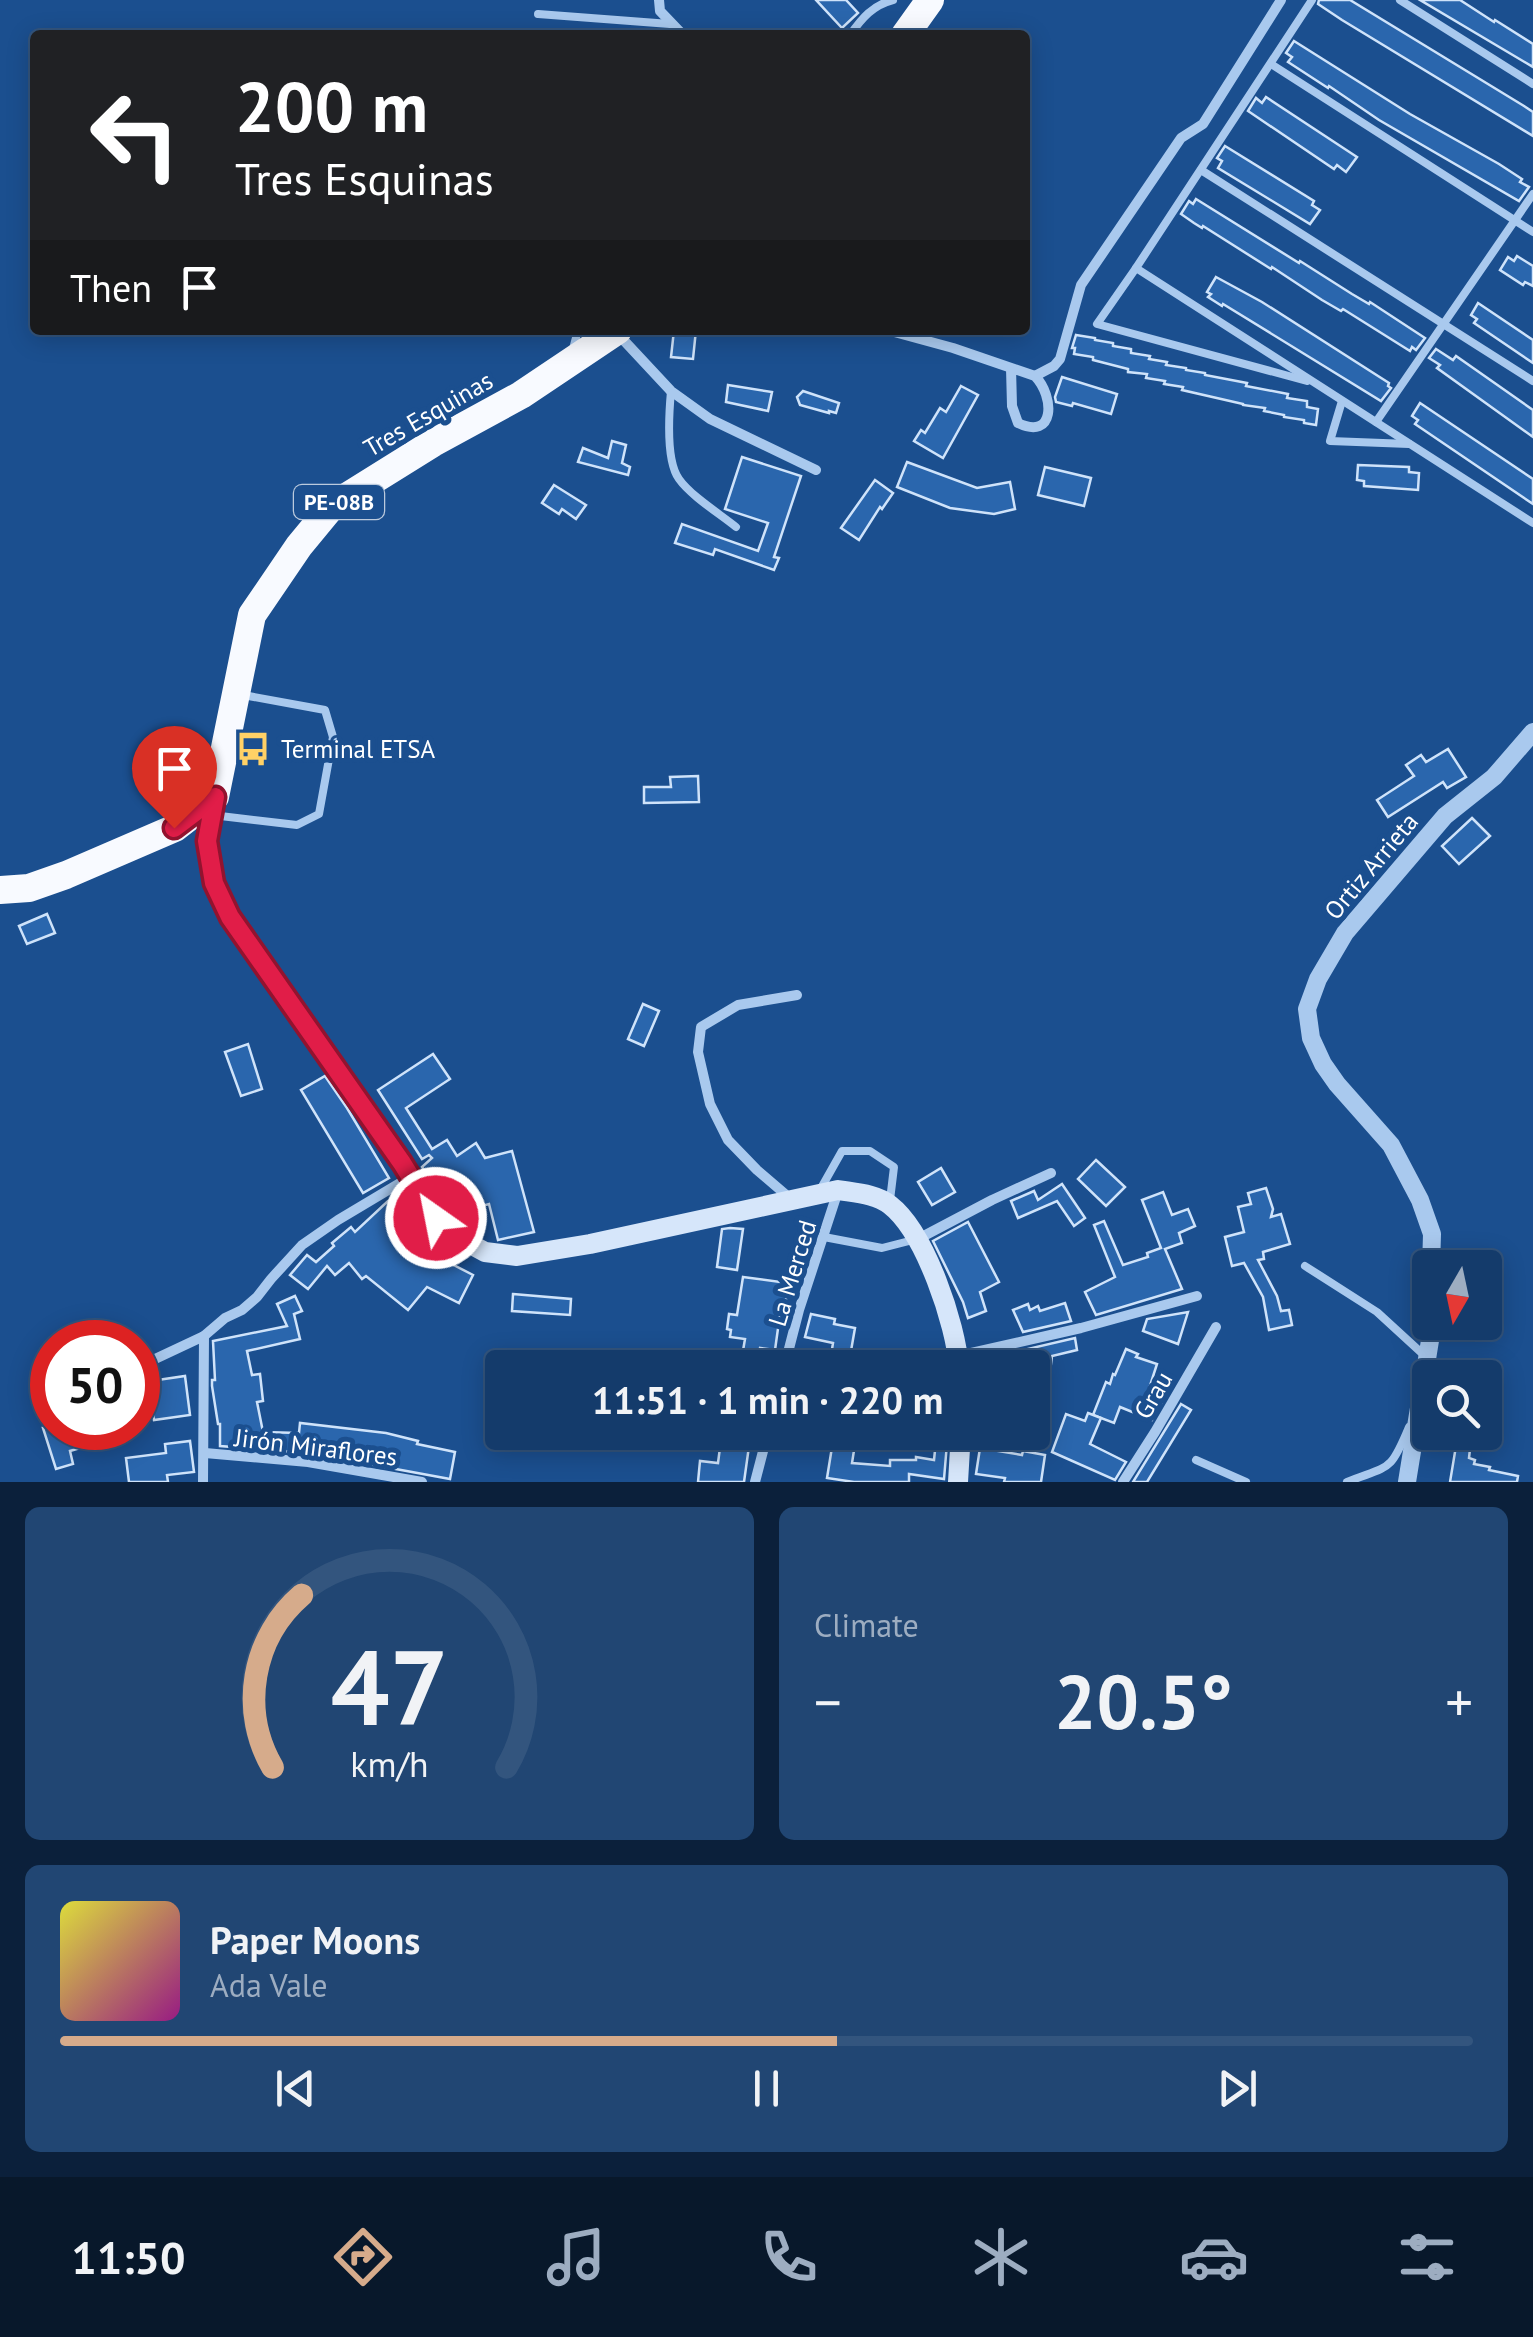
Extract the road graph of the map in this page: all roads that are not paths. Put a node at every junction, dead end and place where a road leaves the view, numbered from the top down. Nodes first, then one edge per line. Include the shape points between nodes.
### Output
1 (658, 0) edge
2 (893, 0) edge
3 (930, 0) edge
4 (1281, 0) edge
5 (1312, 0) edge
6 (1400, 0) edge
7 (538, 14) dead end
8 (670, 24) junction
9 (677, 30) edge
10 (853, 30) edge
11 (909, 30) edge
12 (1271, 64) junction
13 (1533, 84) edge
14 (1201, 170) junction
15 (1533, 194) edge
16 (1513, 220) junction
17 (1533, 232) edge
18 (1136, 268) junction
19 (1442, 323) junction
20 (578, 335) edge
21 (611, 335) edge
22 (621, 335) edge
23 (905, 335) edge
24 (566, 367) junction
25 (1011, 368) junction
26 (1036, 376) junction
27 (1533, 381) edge
28 (1316, 384) junction
29 (671, 391) junction
30 (1342, 400) junction
31 (1376, 422) junction
32 (1409, 444) junction
33 (816, 470) dead end
34 (1533, 523) edge
35 (736, 527) dead end
36 (236, 694) junction
37 (1533, 732) edge
38 (214, 806) junction
39 (0, 890) edge
40 (797, 995) dead end
41 (1050, 1173) dead end
42 (410, 1177) junction
43 (838, 1190) junction
44 (817, 1196) junction
45 (792, 1201) junction
46 (890, 1205) junction
47 (915, 1234) junction
48 (824, 1237) junction
49 (1432, 1250) edge
50 (1305, 1266) dead end
51 (1197, 1296) dead end
52 (1216, 1327) dead end
53 (204, 1336) junction
54 (1431, 1340) edge
55 (789, 1350) edge
56 (957, 1350) edge
57 (1003, 1350) edge
58 (160, 1357) edge
59 (1428, 1359) joint
60 (1412, 1419) edge
61 (763, 1450) edge
62 (960, 1450) edge
63 (1412, 1450) edge
64 (205, 1453) junction
65 (1196, 1460) dead end
66 (203, 1482) edge
67 (422, 1482) edge
68 (755, 1482) edge
69 (958, 1482) edge
70 (1123, 1482) edge
71 (1246, 1482) edge
72 (1347, 1482) edge
73 (1407, 1482) edge

1 - 8 street
2 - 10 lane via 878,4
3 - 11 highway
4 - 26 street via 1203,124 1182,138 1080,285 1060,359
5 - 12 lane
6 - 13 lane
7 - 8 lane
8 - 9 street
12 - 14 lane
12 - 16 lane
14 - 18 lane
14 - 19 lane
15 - 16 lane
16 - 17 lane
16 - 19 lane
18 - 28 lane
18 - 28 lane via 1097,324
19 - 27 lane
19 - 31 lane
20 - 24 lane
21 - 24 highway, Tres Esquinas / PE-08B
22 - 29 street
23 - 25 street
24 - 36 highway, Tres Esquinas / PE-08B via 332,506 252,615
25 - 26 street
25 - 26 street via 1012,406 1018,423 1029,428 1043,423 1049,411
28 - 30 lane
29 - 33 street via 710,419
29 - 35 lane via 678,478
30 - 31 lane
30 - 32 lane via 1330,441
31 - 32 lane
32 - 34 lane
36 - 38 highway, Tres Esquinas / PE-08B
36 - 38 lane via 325,710 333,737 325,786 319,814 297,825
37 - 49 street, Ortiz Arrieta via 1445,816 1346,933 1307,1008 1323,1064 1391,1146 1420,1200
38 - 39 highway via 66,875
38 - 42 main road via 207,841 214,883 230,917
40 - 45 street via 738,1006 701,1027 698,1052 710,1104 728,1140
41 - 47 street
42 - 45 main road via 436,1218 461,1239 486,1252 517,1256
42 - 53 street via 302,1245 257,1298
43 - 44 main road
43 - 46 main road
43 - 48 street, La Merced
44 - 45 main road
44 - 46 lane via 842,1150 870,1150 894,1166
46 - 47 main road
47 - 48 lane via 882,1248
47 - 56 main road
48 - 55 street, La Merced
50 - 59 lane via 1377,1312
51 - 57 street
52 - 70 street, Grau
53 - 58 street
53 - 64 street
54 - 59 street
60 - 72 lane via 1392,1462
61 - 68 street
62 - 69 main road
63 - 73 street
64 - 66 street
64 - 67 street, Jirón Miraflores
65 - 71 lane

